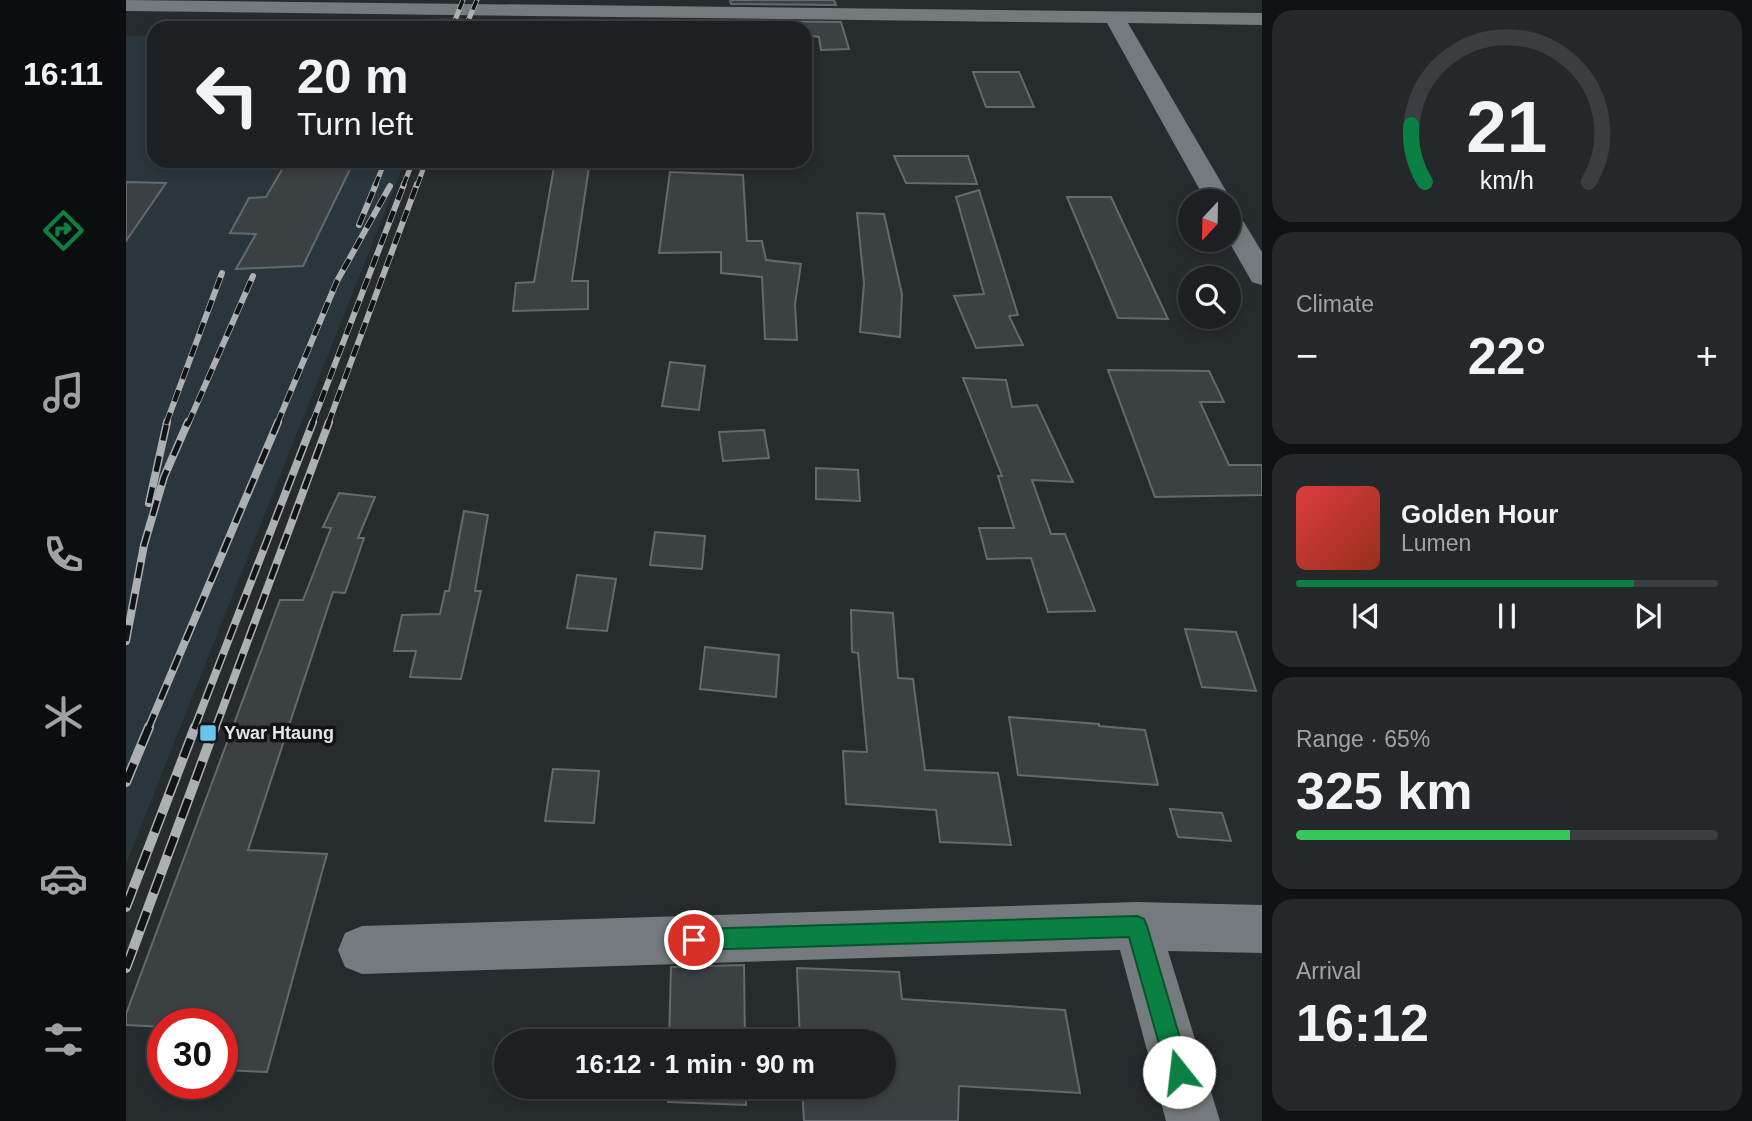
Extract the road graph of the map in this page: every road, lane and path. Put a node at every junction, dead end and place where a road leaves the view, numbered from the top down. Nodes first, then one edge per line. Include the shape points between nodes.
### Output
1 (443, 4) edge
2 (126, 5) edge
3 (1114, 17) junction
4 (1262, 19) edge
5 (1212, 189) edge
6 (1241, 240) edge
7 (1262, 276) edge
8 (1137, 926) junction
9 (1262, 929) edge
10 (362, 950) dead end
11 (1193, 1121) edge

1 - 2 street
1 - 3 street
3 - 4 street
3 - 5 street
6 - 7 street
8 - 9 street
8 - 10 street
8 - 11 street

